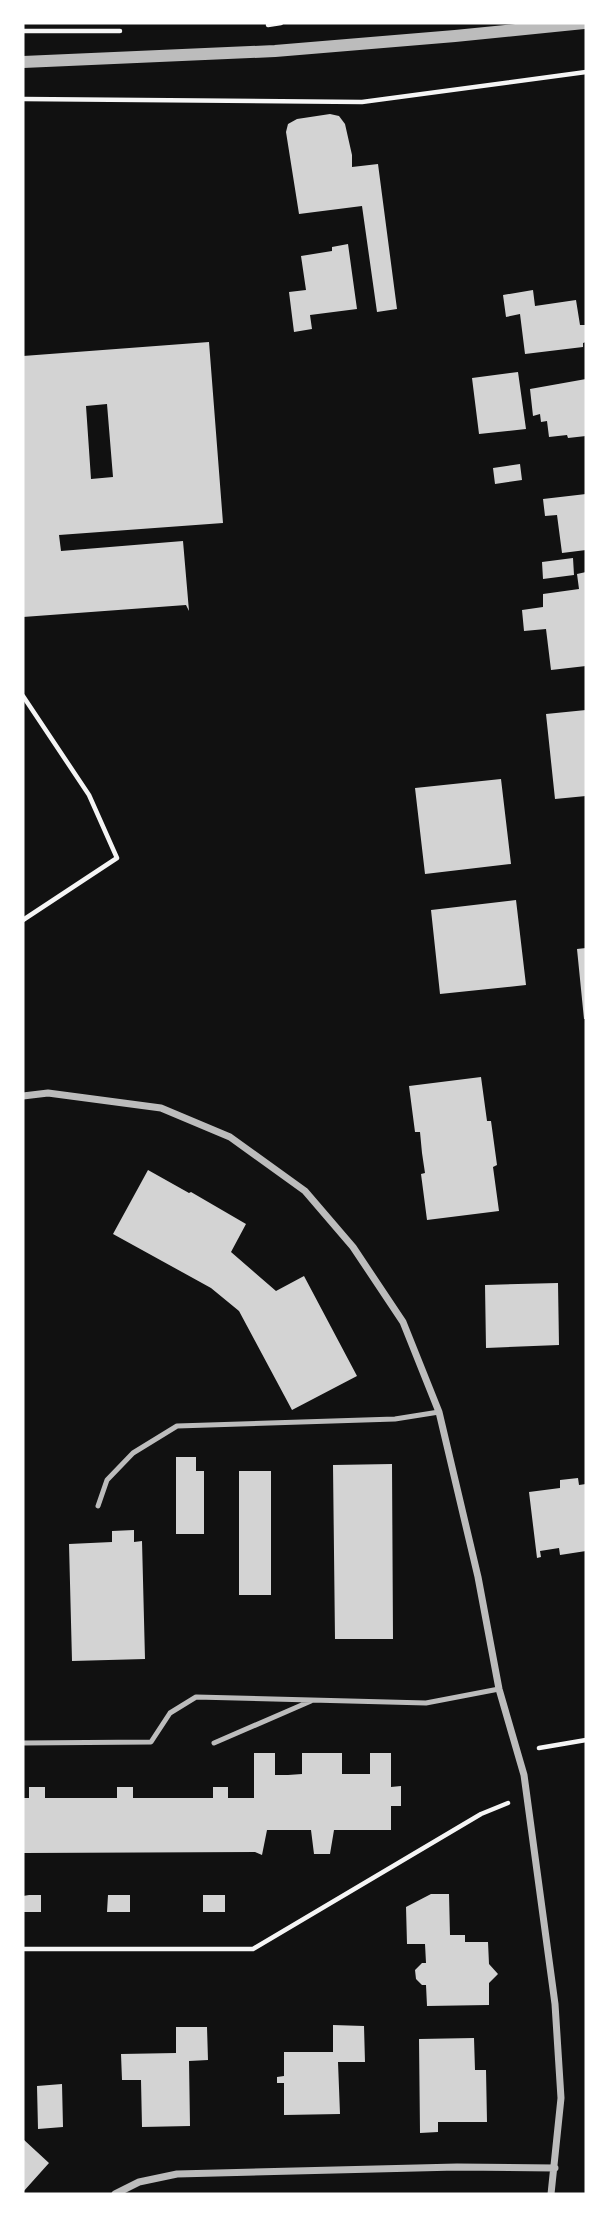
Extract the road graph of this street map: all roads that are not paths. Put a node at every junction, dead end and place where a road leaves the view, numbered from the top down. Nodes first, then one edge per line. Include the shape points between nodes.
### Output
1 (584, 23) edge
2 (23, 62) edge
3 (23, 1096) edge
4 (439, 1412) junction
5 (98, 1506) dead end
6 (499, 1689) junction
7 (314, 1700) junction
8 (23, 1743) edge
9 (214, 1743) dead end
10 (555, 2168) junction
11 (115, 2194) edge
12 (551, 2194) edge

1 - 2 street via 275,51
3 - 4 street via 48,1093 161,1108 230,1137 305,1191 353,1247 403,1322
4 - 5 lane via 395,1419 177,1426 133,1453 107,1480
4 - 6 street
6 - 7 lane via 426,1703
6 - 10 street via 524,1775 555,2004 561,2098
7 - 8 lane via 197,1697 170,1713 151,1742
7 - 9 lane
10 - 11 street via 177,2174 139,2182
10 - 12 street

